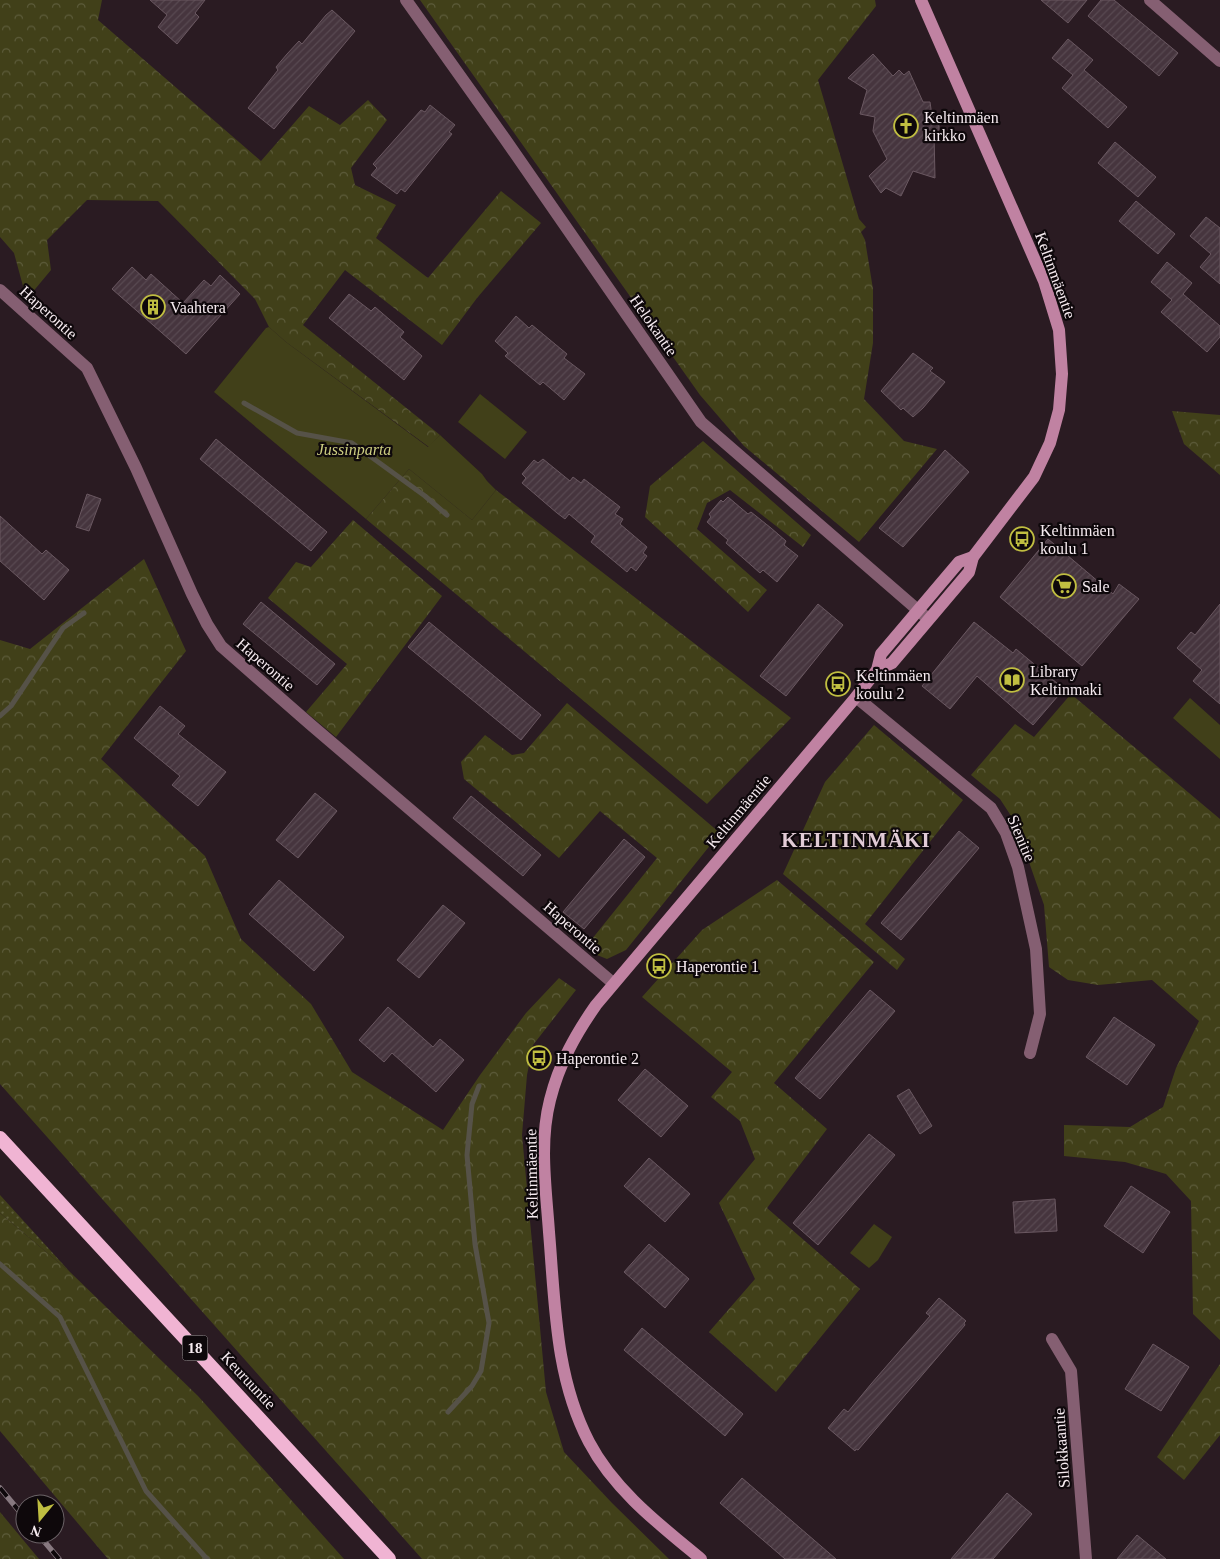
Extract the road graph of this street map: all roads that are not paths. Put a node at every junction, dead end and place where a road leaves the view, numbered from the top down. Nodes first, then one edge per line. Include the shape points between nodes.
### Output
1 (406, 0) edge
2 (921, 0) edge
3 (1150, 0) edge
4 (1220, 61) edge
5 (0, 290) edge
6 (972, 557) junction
7 (918, 610) junction
8 (928, 619) junction
9 (876, 670) junction
10 (856, 697) junction
11 (613, 983) junction
12 (1030, 1053) dead end
13 (0, 1138) edge
14 (1052, 1339) dead end
15 (389, 1559) edge
16 (701, 1559) edge
17 (1086, 1559) edge

1 - 7 street, Helokantie via 701,422
2 - 6 main road, Keltinmäentie via 1044,282 1059,330 1062,374 1059,410 1050,443 1034,477
3 - 4 street
5 - 11 street, Haperontie via 87,368 192,594 220,646
6 - 7 main road, Keltinmäentie via 959,562
6 - 8 main road, Keltinmäentie via 969,572
7 - 8 street, Helokantie
7 - 9 main road, Keltinmäentie via 881,654
8 - 9 main road, Keltinmäentie via 892,663
9 - 10 main road, Keltinmäentie
10 - 11 main road, Keltinmäentie
10 - 12 street, Sienitie via 991,808 1006,833 1018,867 1036,949 1040,1014
11 - 16 main road, Keltinmäentie via 573,1039 549,1101 545,1128 546,1188 560,1355 576,1414 602,1463 632,1498
13 - 15 highway, Keuruuntie / 18
14 - 17 street, Silokkaantie via 1071,1371

